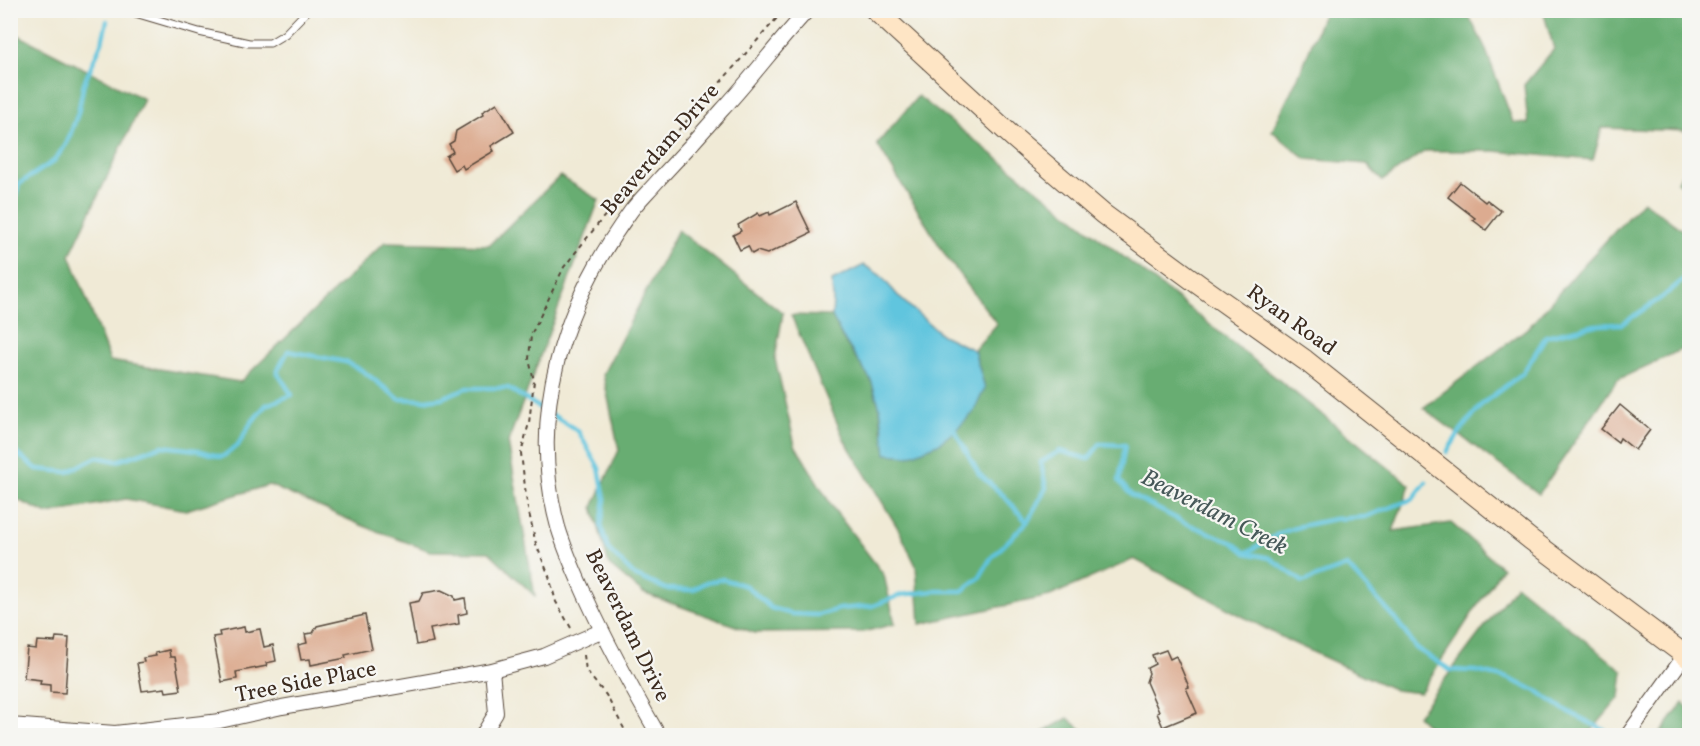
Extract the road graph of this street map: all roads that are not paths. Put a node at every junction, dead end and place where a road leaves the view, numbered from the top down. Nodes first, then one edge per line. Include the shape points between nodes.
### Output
1 (125, 10) edge
2 (308, 10) edge
3 (808, 10) edge
4 (875, 10) edge
5 (602, 632) junction
6 (1687, 657) edge
7 (492, 670) junction
8 (220, 721) junction
9 (10, 724) edge
10 (223, 735) edge
11 (482, 735) edge
12 (659, 735) edge
13 (1627, 735) edge

1 - 2 lane via 249,43 270,43 285,34
3 - 5 street, Beaverdam Drive via 632,210 568,323 549,402 546,462 559,528
4 - 6 main road, Ryan Road via 1103,214 1305,360 1544,550
5 - 7 street, Tree Side Place via 544,656
5 - 12 street, Beaverdam Drive
6 - 13 street
7 - 8 street, Tree Side Place
7 - 11 street via 496,713
8 - 9 street, Tree Side Place via 115,733
8 - 10 street

